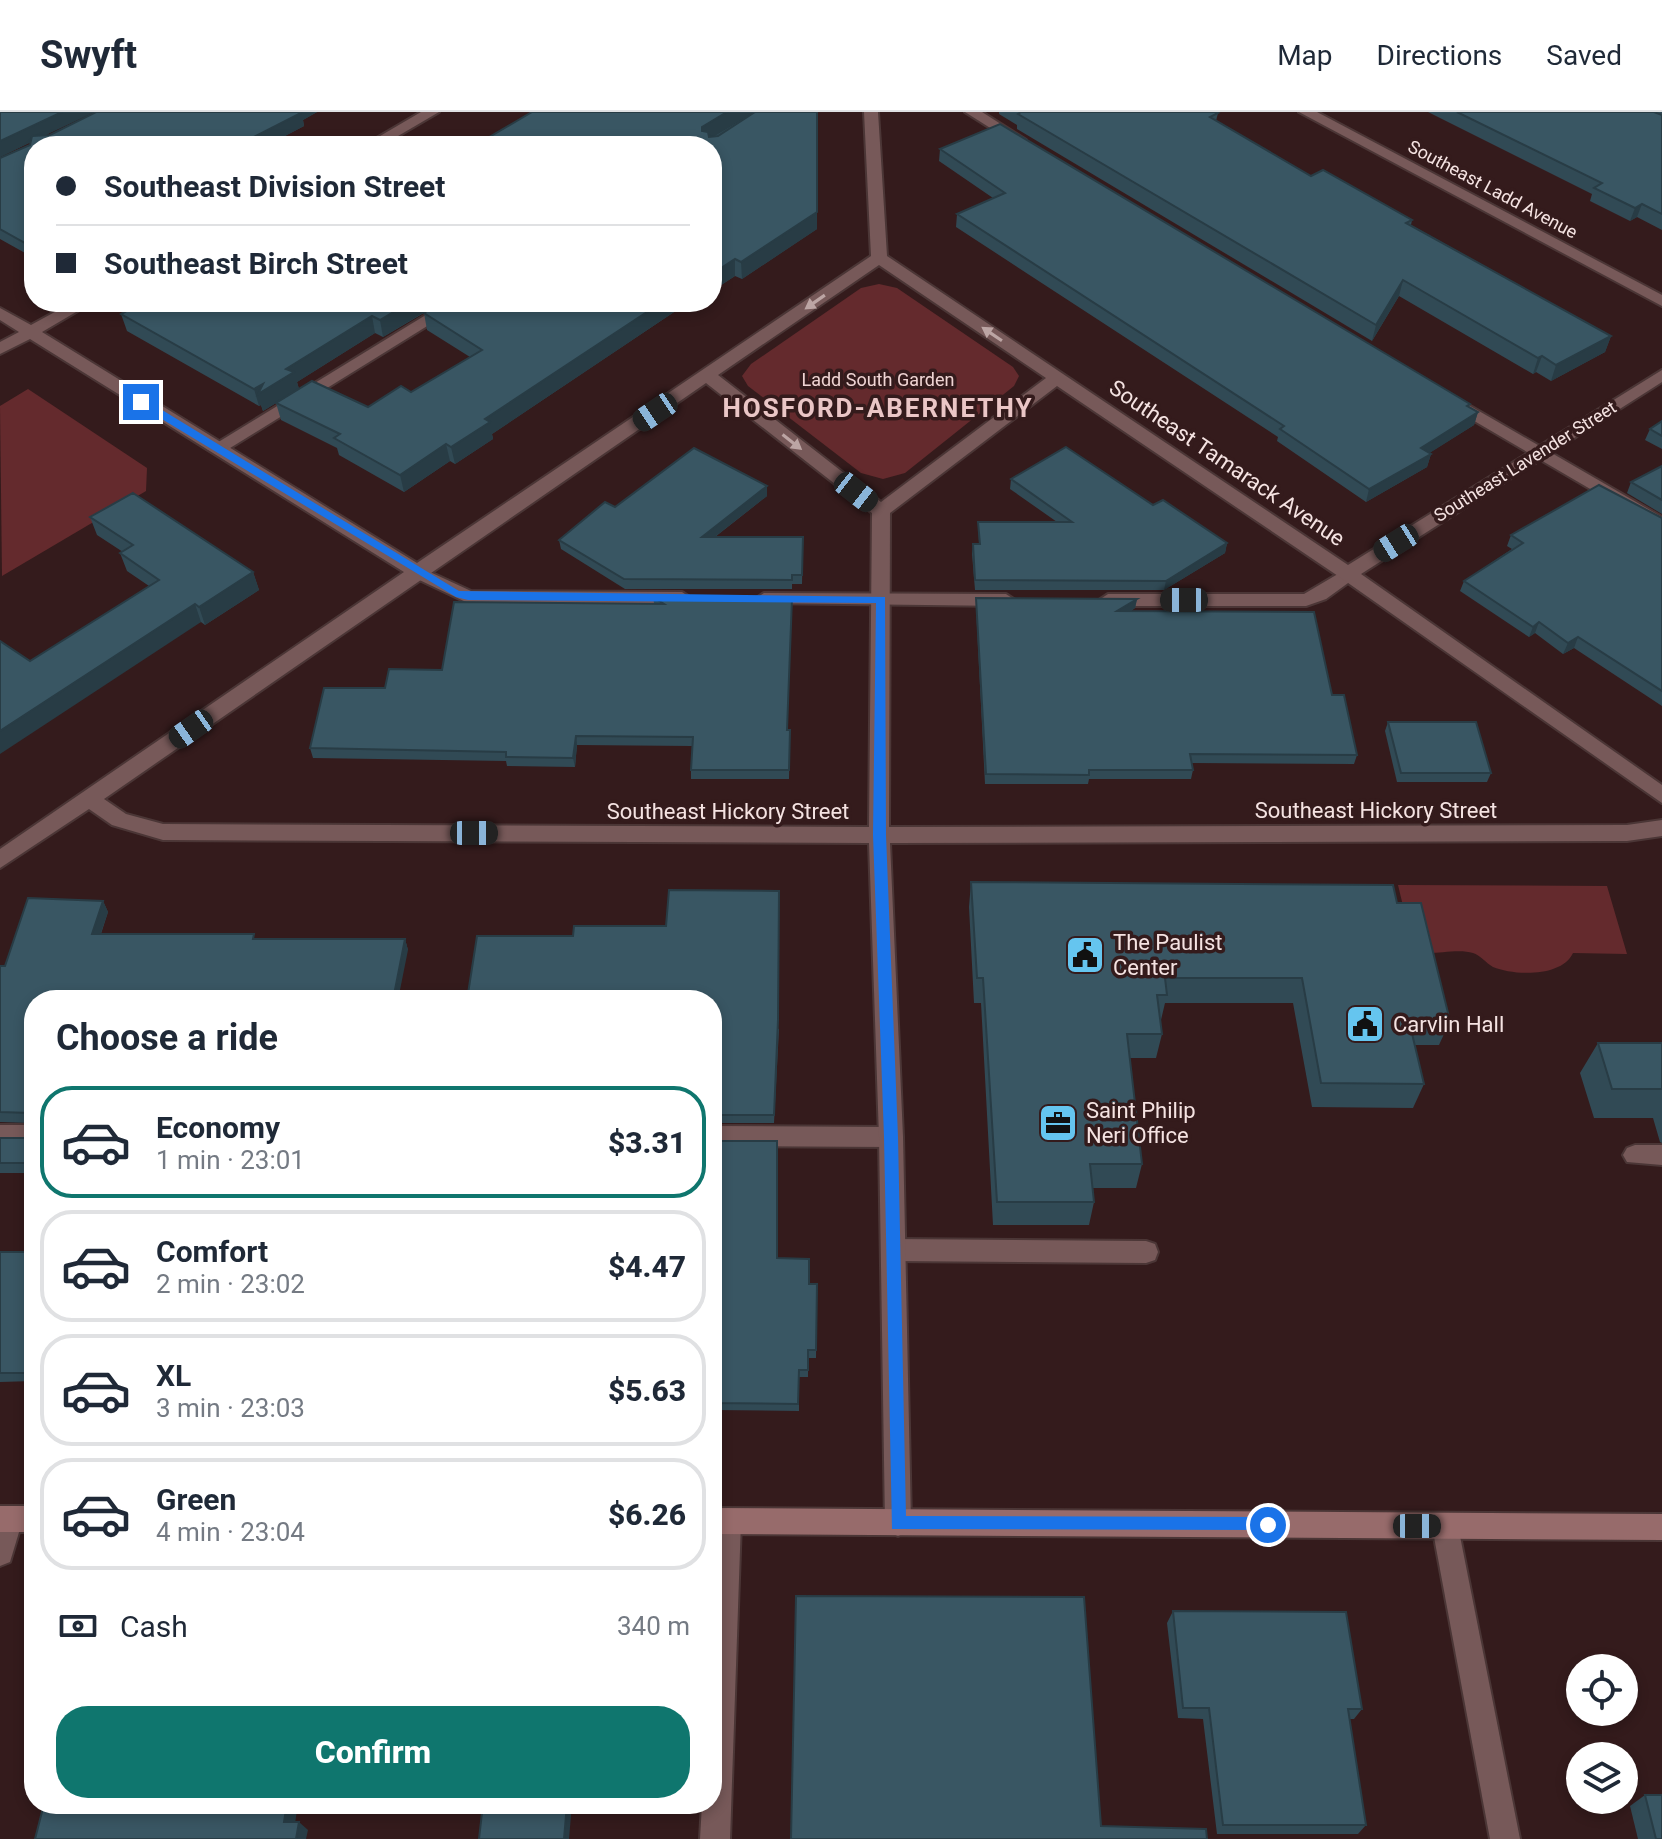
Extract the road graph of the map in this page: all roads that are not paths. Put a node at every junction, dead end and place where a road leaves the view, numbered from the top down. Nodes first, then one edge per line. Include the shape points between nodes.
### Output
1 (432, 112) edge
2 (871, 112) edge
3 (972, 112) edge
4 (1306, 112) edge
5 (388, 136) edge
6 (1039, 152) edge
7 (879, 258) junction
8 (1662, 301) edge
9 (67, 312) edge
10 (442, 312) edge
11 (0, 313) edge
12 (31, 332) junction
13 (0, 349) edge
14 (1662, 375) edge
15 (708, 376) junction
16 (1057, 378) junction
17 (1445, 395) edge
18 (216, 449) junction
19 (1539, 452) junction
20 (881, 511) junction
21 (1662, 525) edge
22 (417, 572) junction
23 (1348, 574) junction
24 (706, 598) edge
25 (738, 598) edge
26 (881, 599) junction
27 (1023, 600) edge
28 (1086, 600) edge
29 (1662, 795) edge
30 (90, 799) junction
31 (1662, 828) edge
32 (879, 835) junction
33 (0, 860) edge
34 (0, 1135) edge
35 (24, 1135) edge
36 (722, 1136) edge
37 (891, 1137) junction
38 (1635, 1155) dead end
39 (1662, 1155) edge
40 (893, 1250) junction
41 (1146, 1252) dead end
42 (15, 1519) edge
43 (722, 1521) edge
44 (898, 1523) junction
45 (1445, 1526) junction
46 (1662, 1527) edge
47 (0, 1553) edge
48 (715, 1814) edge
49 (715, 1839) edge
50 (1505, 1839) edge

1 - 5 street
2 - 7 street
3 - 6 street
4 - 8 street, Southeast Ladd Avenue
7 -> 15 street
16 -> 7 street, Southeast Tamarack Avenue
9 - 12 street
10 - 18 street
11 - 12 street
12 - 13 street
12 - 18 street
14 - 19 street, Southeast Lavender Street
15 -> 20 street
15 - 22 street
16 - 20 street
16 - 23 street, Southeast Tamarack Avenue
17 - 19 street
18 - 22 street
19 - 21 street
19 - 23 street, Southeast Lavender Street
20 - 26 street
22 - 24 street via 468,597
22 - 30 street
23 - 28 street, Southeast Lavender Street via 1306,600
23 - 29 street, Southeast Tamarack Avenue
25 - 26 street
26 - 27 street
26 - 32 street
30 - 32 street, Southeast Hickory Street via 119,820 163,832
30 - 33 street
31 - 32 street, Southeast Hickory Street via 1627,833
32 - 37 street
34 - 35 street
36 - 37 street
37 - 40 street
38 - 39 street
40 - 41 street
40 - 44 street
42 - 47 street
43 - 44 main road
44 - 45 main road
45 - 46 main road
45 - 50 street
48 - 49 street

